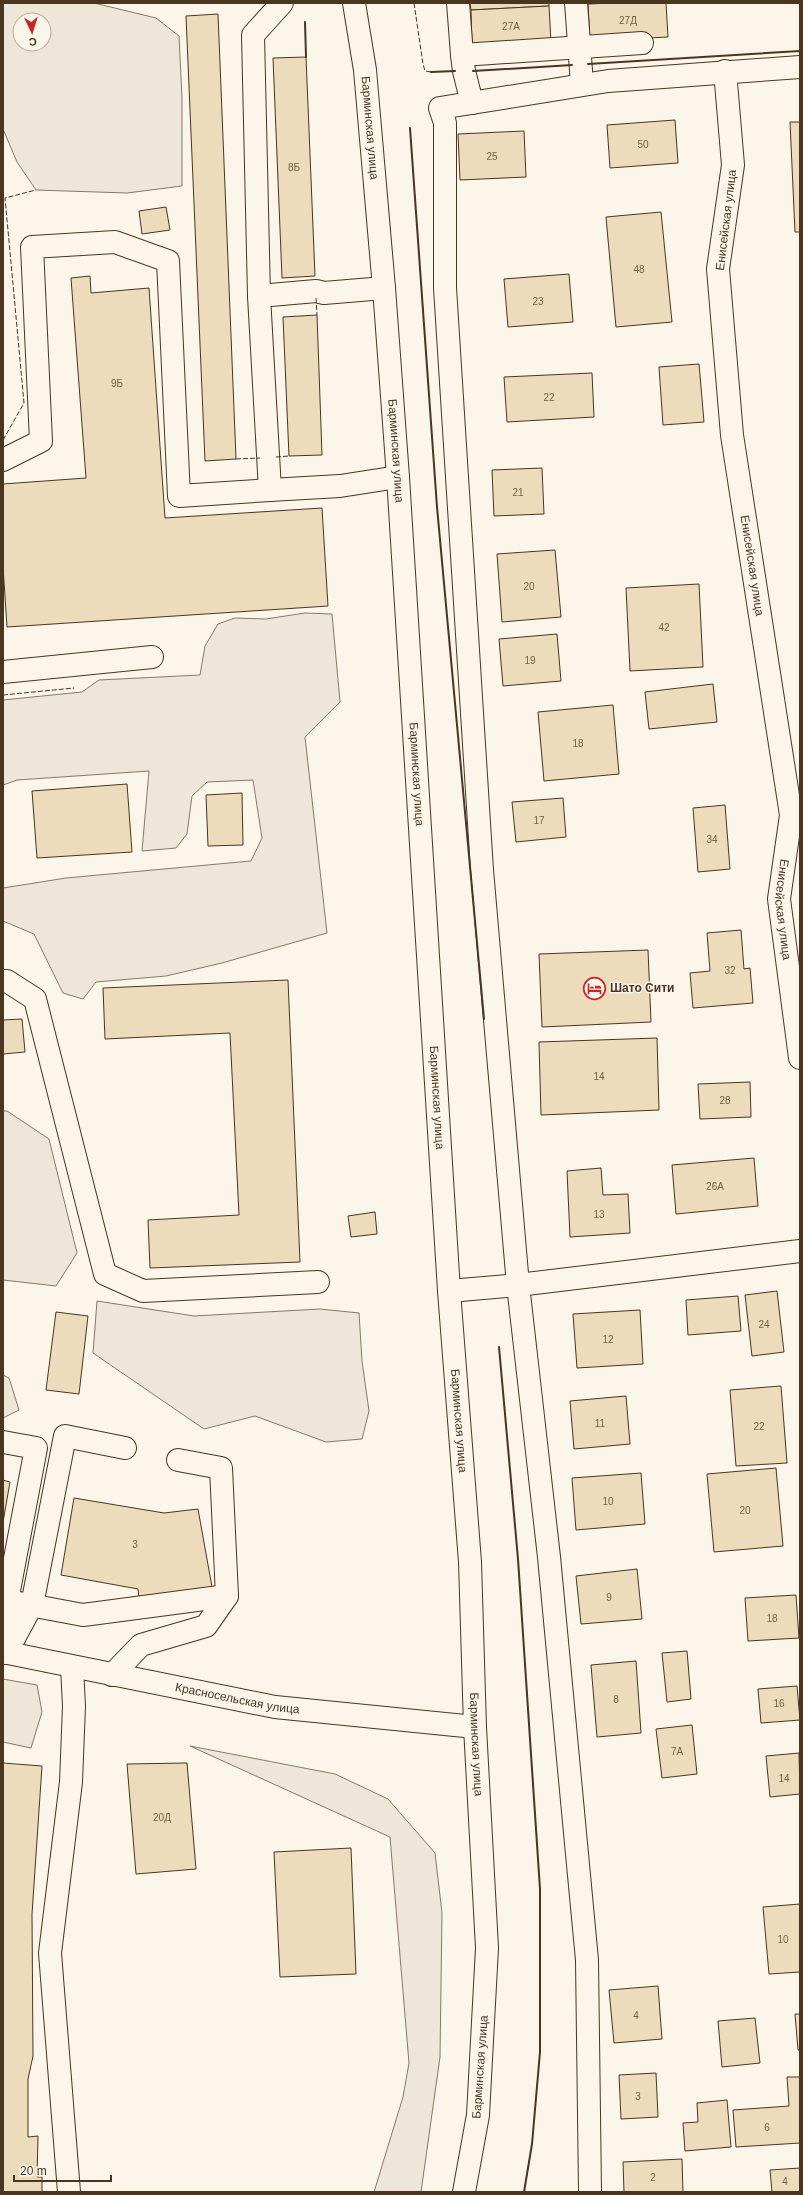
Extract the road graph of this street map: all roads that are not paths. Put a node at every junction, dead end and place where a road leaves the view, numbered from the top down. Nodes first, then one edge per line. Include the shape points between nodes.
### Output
1 (282, 3) edge
2 (354, 3) edge
3 (458, 3) edge
4 (576, 3) edge
5 (642, 43) dead end
6 (580, 47) junction
7 (462, 55) junction
8 (800, 67) edge
9 (726, 71) junction
10 (582, 84) junction
11 (472, 103) junction
12 (384, 288) junction
13 (259, 296) junction
14 (3, 460) edge
15 (398, 477) junction
16 (270, 490) junction
17 (152, 657) dead end
18 (3, 672) edge
19 (3, 981) edge
20 (800, 1058) edge
21 (800, 1251) edge
22 (318, 1282) dead end
23 (518, 1285) junction
24 (449, 1291) junction
25 (3, 1442) edge
26 (125, 1448) dead end
27 (178, 1460) dead end
28 (227, 1596) junction
29 (7, 1601) junction
30 (32, 1605) junction
31 (5, 1652) edge
32 (72, 1667) junction
33 (112, 1675) junction
34 (475, 1727) junction
35 (69, 2192) edge
36 (464, 2192) edge
37 (590, 2192) edge

1 - 13 main road via 253,35
2 - 12 main road, Барминская улица via 365,70
3 - 7 main road
4 - 6 main road
5 - 6 main road
6 - 7 main road
6 - 10 main road
7 - 11 main road
8 - 9 main road
9 - 10 main road
9 - 20 main road, Енисейская улица via 733,166 718,269 732,436 791,815 780,900
10 - 11 main road
11 - 23 main road via 440,108 445,123 445,288 482,870
12 - 13 main road
12 - 15 main road, Барминская улица
13 - 16 main road
14 - 16 main road via 41,441 32,247 115,242 168,260 179,496
15 - 16 main road via 340,486
15 - 24 main road, Барминская улица
17 - 18 main road
19 - 22 main road via 36,999 105,1274 143,1291
21 - 23 main road
23 - 24 main road
23 - 37 main road via 549,1557 587,1960
24 - 34 main road, Барминская улица via 470,1562
25 - 29 main road via 36,1448
26 - 30 main road via 65,1436
27 - 28 main road via 221,1468
28 - 30 main road via 83,1615
28 - 33 main road via 206,1626 141,1646
29 - 30 main road
29 - 31 main road
30 - 31 main road
31 - 32 main road, Красносельская улица
32 - 33 main road, Красносельская улица
32 - 35 main road via 72,1782 50,1953
33 - 34 main road, Красносельская улица via 275,1707
34 - 36 main road, Барминская улица via 486,1948 478,2115

